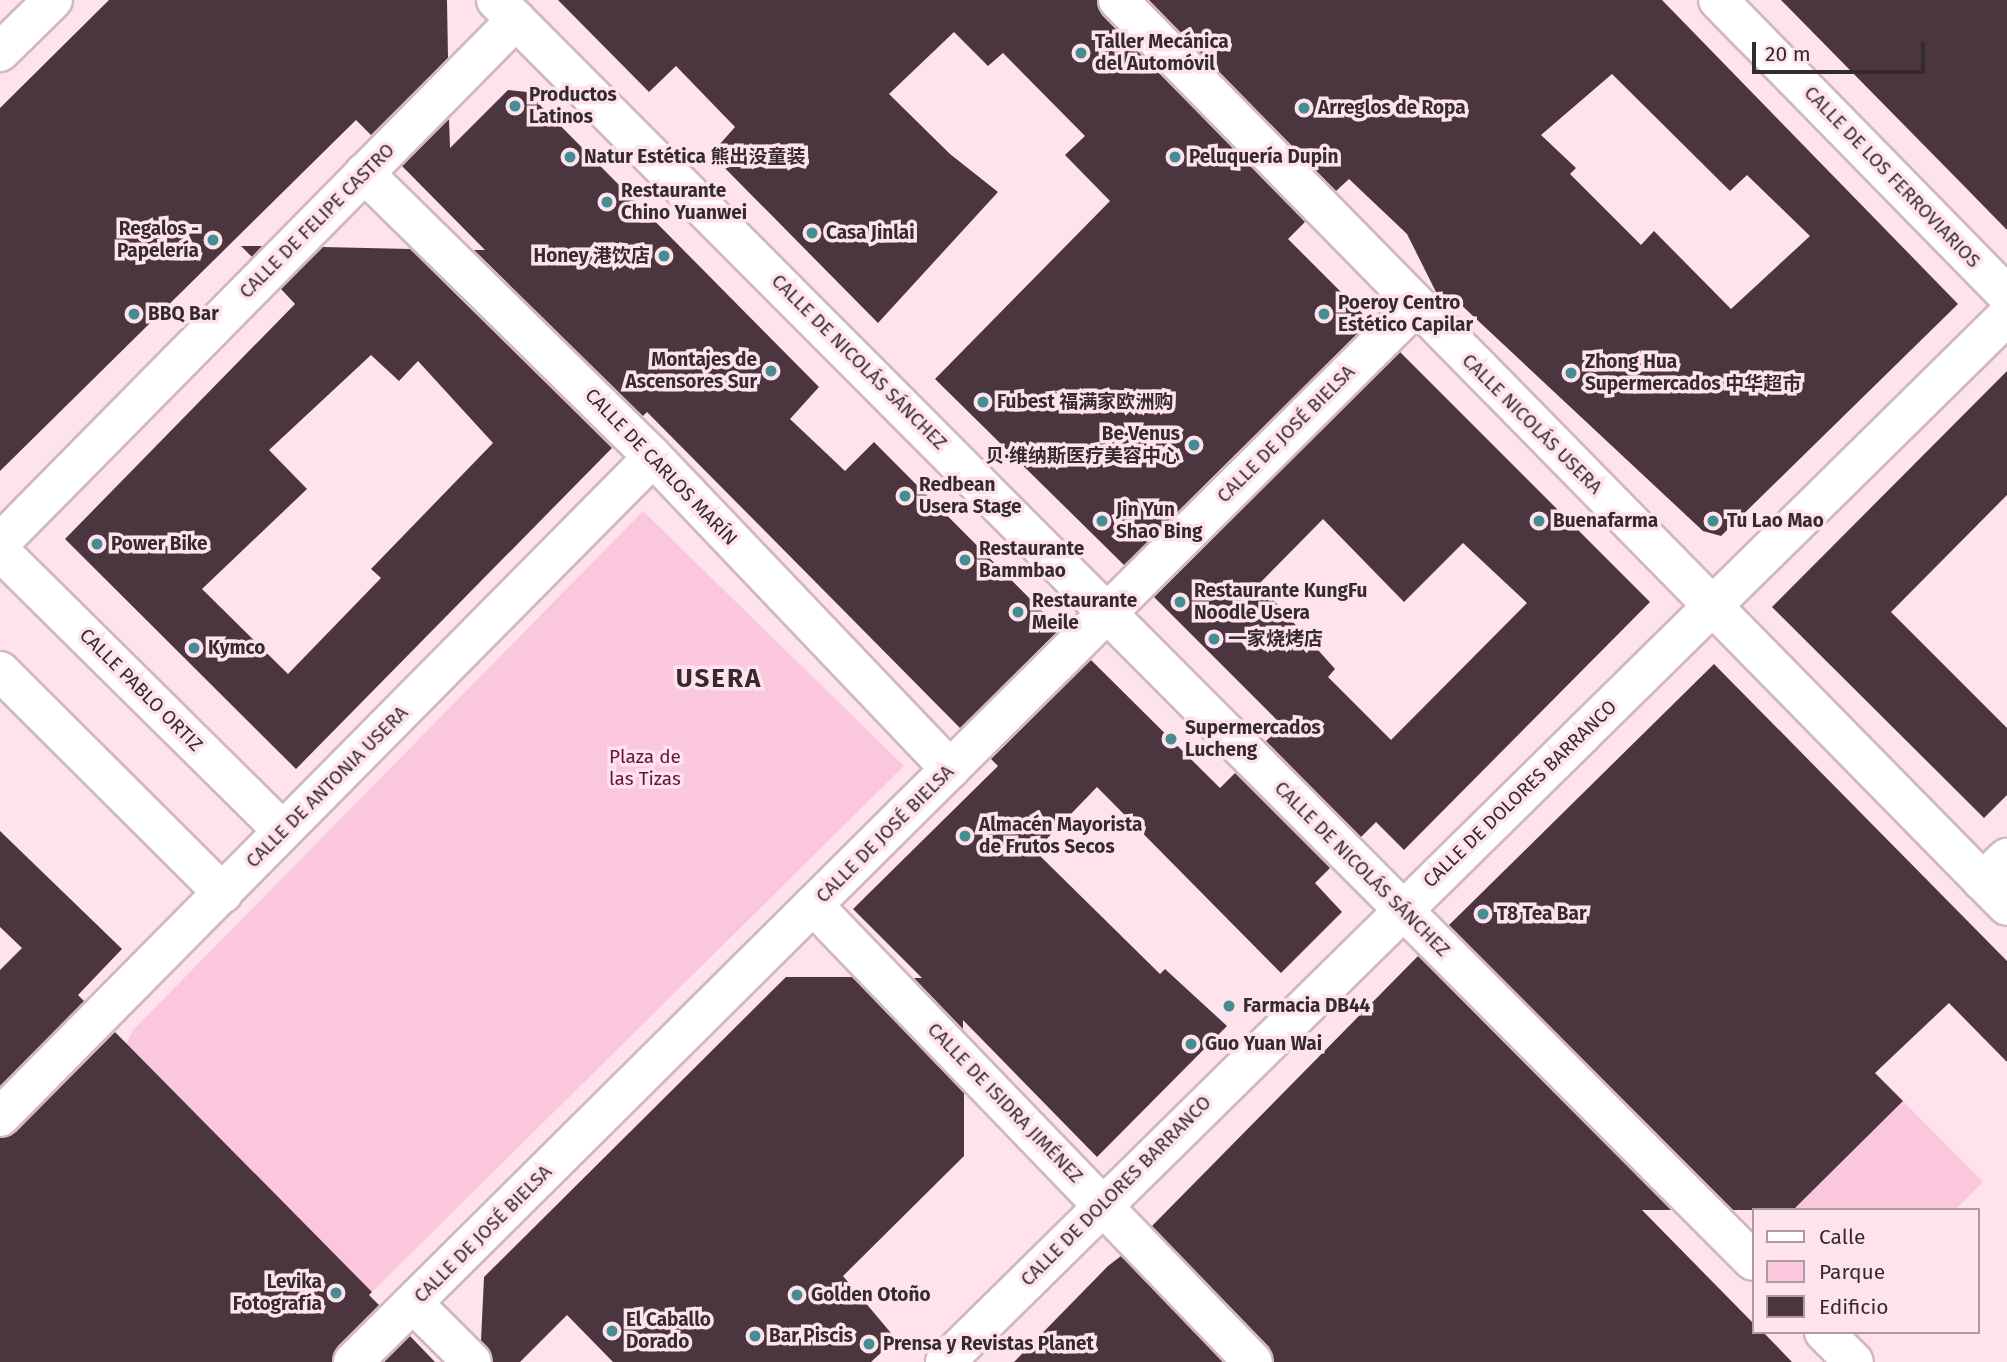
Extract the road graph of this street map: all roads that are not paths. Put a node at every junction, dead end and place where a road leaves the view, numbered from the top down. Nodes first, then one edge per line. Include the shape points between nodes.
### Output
1 (53, 0) edge
2 (1118, 0) edge
3 (1718, 0) edge
4 (506, 10) edge
5 (0, 52) edge
6 (364, 173) junction
7 (2007, 295) edge
8 (1416, 306) junction
9 (2007, 316) edge
10 (653, 457) junction
11 (0, 542) edge
12 (0, 551) edge
13 (1712, 608) junction
14 (1108, 610) junction
15 (0, 671) edge
16 (950, 769) junction
17 (282, 830) junction
18 (1999, 882) edge
19 (222, 893) junction
20 (813, 905) junction
21 (1401, 909) junction
22 (0, 1117) edge
23 (1102, 1205) junction
24 (1752, 1260) edge
25 (413, 1303) junction
26 (1826, 1334) edge
27 (354, 1362) edge
28 (472, 1362) edge
29 (945, 1362) edge
30 (1253, 1362) edge
31 (1854, 1362) edge

1 - 5 street
2 - 8 street, CALLE NICOLÁS USERA
3 - 7 street, CALLE DE LOS FERROVIARIOS
4 - 6 street, CALLE DE FELIPE CASTRO
4 - 14 street, CALLE DE NICOLÁS SÁNCHEZ
6 - 10 street, CALLE DE CARLOS MARÍN
6 - 11 street, CALLE DE FELIPE CASTRO
8 - 13 street, CALLE NICOLÁS USERA
8 - 14 street, CALLE DE JOSÉ BIELSA
9 - 13 street, CALLE DE DOLORES BARRANCO
10 - 16 street, CALLE DE CARLOS MARÍN
10 - 17 street, CALLE DE ANTONIA USERA
12 - 17 street, CALLE PABLO ORTIZ
13 - 18 street, CALLE NICOLÁS USERA
13 - 21 street, CALLE DE DOLORES BARRANCO
14 - 16 street, CALLE DE JOSÉ BIELSA
14 - 21 street, CALLE DE NICOLÁS SÁNCHEZ
15 - 19 street
16 - 20 street, CALLE DE JOSÉ BIELSA
17 - 19 street, CALLE DE ANTONIA USERA
19 - 22 street, CALLE DE ANTONIA USERA
20 - 23 street, CALLE DE ISIDRA JIMÉNEZ
20 - 25 street, CALLE DE JOSÉ BIELSA
21 - 23 street, CALLE DE DOLORES BARRANCO
21 - 24 street, CALLE DE NICOLÁS SÁNCHEZ
23 - 29 street, CALLE DE DOLORES BARRANCO
23 - 30 street, CALLE DE ISIDRA JIMÉNEZ
25 - 27 street, CALLE DE JOSÉ BIELSA
25 - 28 street
26 - 31 street

